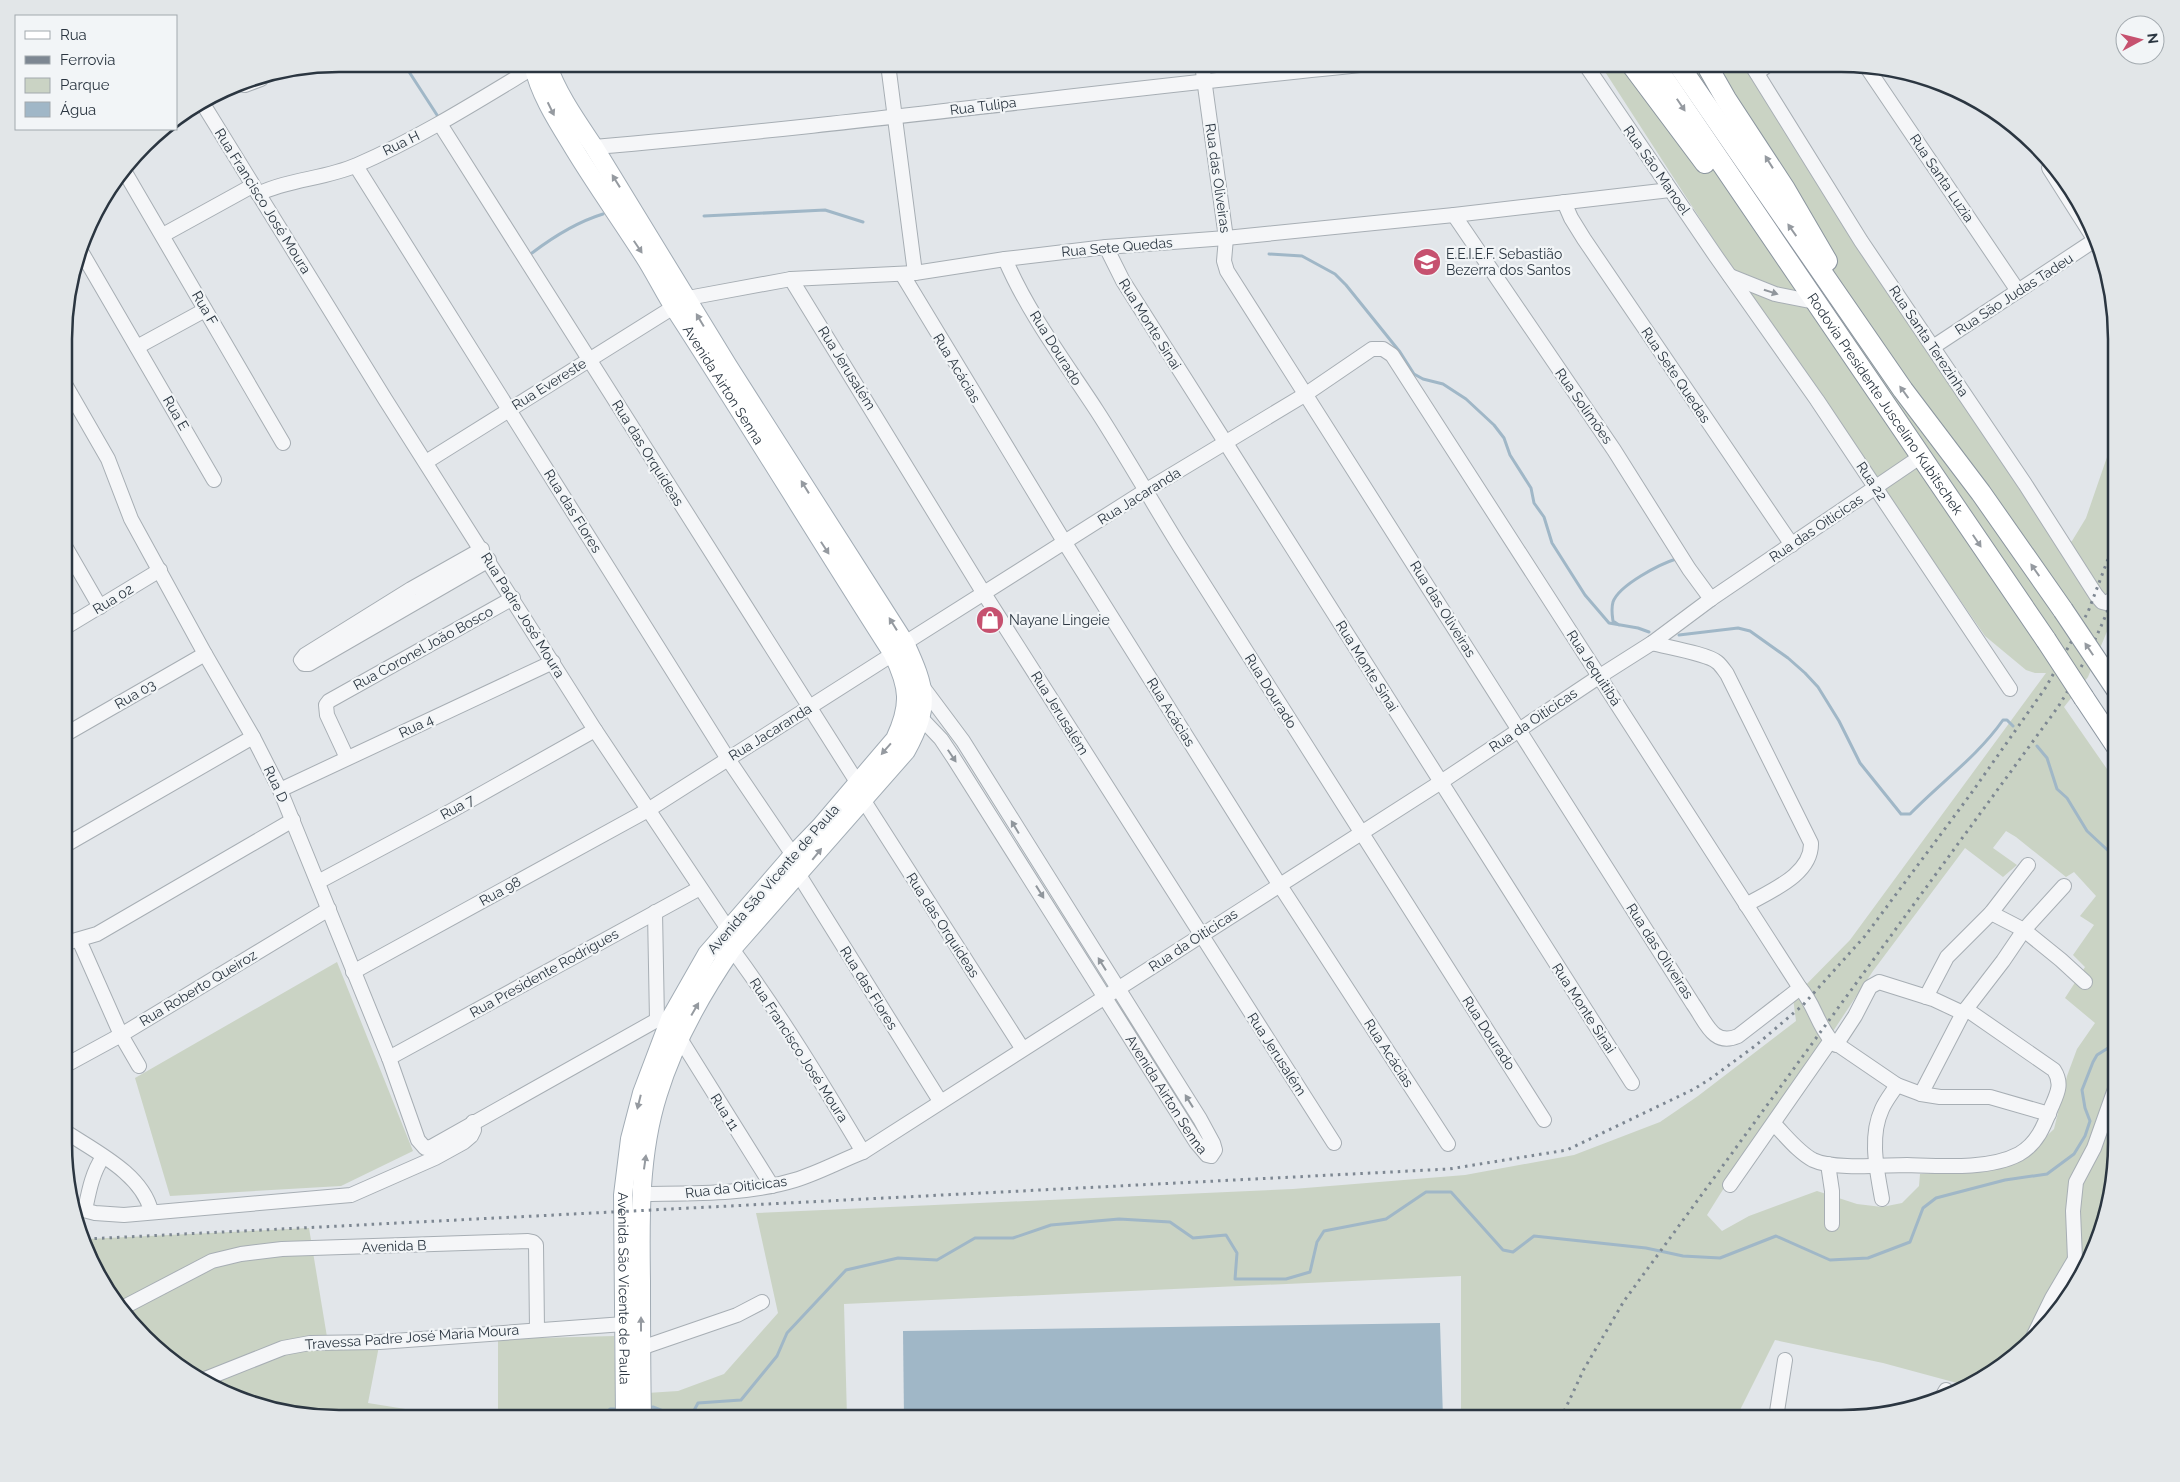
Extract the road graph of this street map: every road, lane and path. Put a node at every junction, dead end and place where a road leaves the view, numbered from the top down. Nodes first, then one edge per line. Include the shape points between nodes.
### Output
1 (526, 72) edge
2 (540, 72) edge
3 (544, 72) edge
4 (889, 72) edge
5 (1204, 72) edge
6 (1288, 72) edge
7 (1590, 72) edge
8 (1637, 72) edge
9 (1659, 72) edge
10 (1683, 72) edge
11 (1711, 72) edge
12 (1756, 72) edge
13 (1872, 75) edge
14 (1205, 80) junction
15 (206, 108) edge
16 (894, 116) junction
17 (440, 124) junction
18 (594, 147) junction
19 (356, 166) junction
20 (128, 177) edge
21 (255, 190) junction
22 (1670, 190) junction
23 (1564, 202) junction
24 (1454, 215) junction
25 (163, 235) junction
26 (1226, 238) junction
27 (2090, 245) edge
28 (1106, 246) junction
29 (86, 259) edge
30 (1005, 259) junction
31 (1787, 262) junction
32 (908, 273) junction
33 (1730, 276) junction
34 (791, 280) junction
35 (2018, 291) junction
36 (323, 297) joint
37 (1814, 302) junction
38 (681, 303) junction
39 (205, 310) junction
40 (1859, 328) junction
41 (137, 347) junction
42 (1933, 347) junction
43 (1372, 349) joint
44 (588, 359) junction
45 (1306, 394) junction
46 (72, 396) edge
47 (509, 409) junction
48 (283, 443) dead end
49 (1226, 443) junction
50 (1920, 457) junction
51 (426, 462) junction
52 (214, 480) dead end
53 (1876, 487) junction
54 (1145, 491) junction
55 (1065, 543) junction
56 (1792, 545) junction
57 (485, 555) junction
58 (72, 558) edge
59 (160, 570) junction
60 (984, 592) junction
61 (513, 598) junction
62 (1711, 599) junction
63 (2108, 601) edge
64 (100, 607) junction
65 (72, 623) edge
66 (350, 633) dead end
67 (1652, 643) junction
68 (899, 649) junction
69 (204, 654) junction
70 (553, 662) junction
71 (1600, 676) junction
72 (2108, 677) edge
73 (922, 686) junction
74 (2010, 689) dead end
75 (907, 706) joint
76 (810, 708) junction
77 (921, 718) junction
78 (595, 730) junction
79 (1519, 730) junction
80 (72, 731) edge
81 (2108, 734) edge
82 (253, 737) junction
83 (347, 758) junction
84 (728, 759) junction
85 (857, 782) junction
86 (1441, 782) junction
87 (280, 790) junction
88 (864, 801) junction
89 (648, 810) junction
90 (292, 820) junction
91 (826, 831) junction
92 (1360, 833) junction
93 (72, 840) edge
94 (793, 855) junction
95 (1027, 858) junction
96 (2028, 865) dead end
97 (799, 875) junction
98 (318, 882) junction
99 (1279, 884) junction
100 (2064, 886) dead end
101 (700, 888) junction
102 (1746, 904) junction
103 (329, 909) junction
104 (654, 912) junction
105 (1991, 913) junction
106 (728, 929) junction
107 (2024, 930) junction
108 (1201, 935) junction
109 (72, 942) edge
110 (732, 949) junction
111 (353, 972) junction
112 (2085, 982) dead end
113 (1118, 988) junction
114 (1800, 988) junction
115 (1105, 996) junction
116 (1926, 997) junction
117 (1965, 1011) junction
118 (663, 1019) junction
119 (121, 1035) junction
120 (679, 1038) junction
121 (1833, 1042) junction
122 (1022, 1048) junction
123 (389, 1058) junction
124 (72, 1062) edge
125 (140, 1066) dead end
126 (1632, 1083) dead end
127 (1897, 1085) junction
128 (1921, 1094) junction
129 (940, 1101) junction
130 (2108, 1109) edge
131 (2049, 1114) junction
132 (1544, 1120) dead end
133 (473, 1122) junction
134 (1774, 1124) junction
135 (72, 1136) edge
136 (1334, 1143) dead end
137 (1448, 1144) dead end
138 (863, 1152) junction
139 (103, 1157) junction
140 (1828, 1164) junction
141 (1877, 1167) junction
142 (1730, 1185) dead end
143 (772, 1186) junction
144 (641, 1194) junction
145 (1882, 1199) dead end
146 (81, 1209) edge
147 (151, 1211) junction
148 (1832, 1224) dead end
149 (762, 1302) dead end
150 (128, 1305) edge
151 (2044, 1314) edge
152 (624, 1324) junction
153 (537, 1329) junction
154 (641, 1348) junction
155 (1785, 1360) dead end
156 (211, 1377) edge
157 (633, 1391) junction
158 (627, 1410) edge
159 (639, 1410) edge
160 (1777, 1410) edge

1 - 17 street, Rua H
2 -> 38 main road, Avenida Airton Senna via 556,119 588,173 645,257
3 - 18 main road, Avenida Airton Senna
4 - 16 street, Rua Acácias
5 - 14 street, Rua das Oliveiras
6 - 14 street, Rua Tulipa
7 - 22 street, Rua São Manoel
8 - 31 highway via 1736,205
9 -> 31 highway, Rodovia Presidente Juscelino Kubitschek
40 -> 10 highway, Rodovia Presidente Juscelino Kubitschek
40 -> 11 highway via 1811,232
12 - 42 street, Rua Santa Terezinha via 1861,241
13 - 35 street, Rua Santa Luzia
14 - 16 street, Rua Tulipa
14 - 26 street, Rua das Oliveiras
15 - 21 street, Rua Francisco José Moura
16 - 18 street, Rua Tulipa
16 - 32 street, Rua Acácias
17 - 19 street, Rua H
17 - 44 street, Rua das Orquídeas
38 -> 18 main road, Avenida Airton Senna
19 - 21 street, Rua H
19 - 47 street, Rua das Flores
20 - 25 street, Rua F
21 - 25 street, Rua H
21 - 36 street, Rua Francisco José Moura
22 - 23 street, Rua Sete Quedas
22 - 33 street, Rua São Manoel
23 - 24 street, Rua Sete Quedas
23 - 56 street, Rua Sete Quedas via 1584,239
24 - 26 street, Rua Sete Quedas
24 - 62 street, Rua Solimões
25 - 39 street, Rua F
26 - 28 street, Rua Sete Quedas
26 - 45 street, Rua das Oliveiras via 1224,261 1227,272
27 - 35 street, Rua São Judas Tadeu
28 - 30 street, Rua Sete Quedas
28 - 49 street, Rua Monte Sinai via 1123,281
29 - 41 street, Rua E
30 - 32 street, Rua Sete Quedas
30 - 54 street, Rua Dourado via 1050,341
31 - 37 highway, Rodovia Presidente Juscelino Kubitschek
32 - 34 street, Rua Sete Quedas
32 - 55 street, Rua Acácias
33 -> 37 street via 1775,294
33 - 53 street, Rua 22
34 - 38 street, Rua Sete Quedas
34 - 60 street, Rua Jerusalém
35 - 42 street, Rua São Judas Tadeu
36 - 51 street, Rua Padre José Moura
37 - 50 highway, Rodovia Presidente Juscelino Kubitschek
38 - 44 street, Rua Evereste
38 - 68 main road, Avenida Airton Senna via 723,369 798,505
39 - 41 street
39 - 48 street, Rua F
72 -> 40 highway, Rodovia Presidente Juscelino Kubitschek, bridge via 1981,493
41 - 52 street, Rua E
42 - 63 street, Rua Santa Terezinha via 2096,595 2102,602
43 - 45 street, Rua Jacaranda
43 - 71 street, Rua Jequitibá via 1383,349 1392,355
44 - 47 street, Rua Evereste
44 - 76 street, Rua das Orquídeas
45 - 49 street, Rua Jacaranda
45 - 79 street, Rua das Oliveiras
46 - 59 street, Rua D via 108,459 130,519
47 - 51 street, Rua Evereste
47 - 84 street, Rua das Flores
49 - 54 street, Rua Jacaranda
49 - 86 street, Rua Monte Sinai
50 - 53 street, Rua das Oiticicas
50 -> 81 highway, Rodovia Presidente Juscelino Kubitschek, bridge
51 - 57 street, Rua Padre José Moura
53 - 56 street, Rua das Oiticicas
53 - 74 street, Rua 22
54 - 55 street, Rua Jacaranda
54 - 92 street, Rua Dourado
55 - 60 street, Rua Jacaranda
55 - 99 street, Rua Acácias
56 - 62 street, Rua das Oiticicas
57 - 61 street, Rua Padre José Moura
57 - 66 street
58 - 64 street
59 - 64 street, Rua 02
59 - 69 street, Rua D
60 - 68 street, Rua Jacaranda
60 - 108 street, Rua Jerusalém
61 - 70 street, Rua Padre José Moura
61 - 83 street, Rua Coronel João Bosco via 326,704 326,711
62 - 67 street, Rua da Oiticicas
64 - 65 street, Rua 02
67 - 71 street, Rua da Oiticicas
67 - 102 street via 1704,654 1716,661 1727,674 1811,843 1812,852 1797,873
68 - 73 main road, Avenida Airton Senna
68 - 75 main road, Avenida Airton Senna
68 - 76 street, Rua Jacaranda
69 - 80 street, Rua 03
69 - 82 street, Rua D
70 - 78 street, Rua Padre José Moura
70 - 83 street, Rua 4
71 - 79 street, Rua da Oiticicas
71 - 102 street, Rua Jequitibá
73 - 77 main road, Avenida Airton Senna
95 -> 73 street, Avenida Airton Senna via 963,741
75 -> 85 main road, Avenida São Vicente de Paula via 895,739
76 - 84 street, Rua Jacaranda
76 - 85 street, Rua das Orquídeas
77 - 88 main road, Avenida São Vicente de Paula via 906,751
77 -> 95 street, Avenida Airton Senna via 945,745
78 - 89 street, Rua Padre José Moura
78 - 98 street, Rua 7
79 - 86 street, Rua da Oiticicas
79 - 114 street, Rua das Oliveiras via 1688,996 1719,1039 1729,1040 1738,1036
82 - 87 street, Rua D
82 - 93 street
83 - 87 street, Rua 4
84 - 89 street, Rua Jacaranda
84 - 94 street, Rua das Flores
85 - 91 main road, Avenida São Vicente de Paula
86 - 92 street, Rua da Oiticicas
86 - 126 street, Rua Monte Sinai
87 - 90 street, Rua D
88 - 91 main road, Avenida São Vicente de Paula
88 - 122 street, Rua das Orquídeas
89 - 101 street, Rua Padre José Moura
89 - 111 street, Rua 98
90 - 98 street, Rua D
90 - 109 street via 97,934
91 - 94 main road, Avenida São Vicente de Paula
97 -> 91 main road, Avenida São Vicente de Paula
92 - 99 street, Rua da Oiticicas
92 - 132 street, Rua Dourado
94 - 106 main road, Avenida São Vicente de Paula
113 -> 95 street, Avenida Airton Senna
95 -> 115 street, Avenida Airton Senna
96 - 105 street
97 - 110 main road, Avenida São Vicente de Paula
97 - 129 street, Rua das Flores
98 - 103 street, Rua D
99 - 108 street, Rua da Oiticicas
99 - 137 street, Rua Acácias
100 - 107 street
101 - 104 street, Rua Presidente Rodrigues
101 - 106 street, Rua Padre José Moura
102 - 114 street, Rua Jequitibá
103 - 111 street, Rua D
103 - 119 street, Rua Roberto Queiroz
104 - 118 street
104 - 123 street, Rua Presidente Rodrigues
105 - 107 street
105 - 116 street via 1947,957
106 - 118 main road, Avenida São Vicente de Paula
107 - 112 street
107 - 117 street
108 - 113 street, Rua da Oiticicas
108 - 136 street, Rua Jerusalém
109 - 119 street
120 -> 110 main road, Avenida São Vicente de Paula
110 - 138 street, Rua Francisco José Moura via 835,1104
111 - 123 street, Rua D
113 - 115 street, Rua da Oiticicas
115 -> 113 street, Avenida Airton Senna via 1196,1142 1211,1156 1215,1150 1214,1143
114 - 121 street, Rua Jequitibá via 1810,998 1823,1030
115 - 122 street, Rua da Oiticicas
116 - 117 street
116 - 121 street via 1884,983 1874,984 1855,1016
117 - 128 street
117 - 131 street via 2054,1070 2058,1075 2059,1090
118 - 133 street
118 -> 152 main road, Avenida São Vicente de Paula via 630,1139 622,1210
119 - 124 street, Rua Roberto Queiroz
119 - 125 street
120 - 143 street, Rua 11
144 -> 120 main road, Avenida São Vicente de Paula via 657,1095
121 - 127 street
121 - 134 street
122 - 129 street, Rua da Oiticicas
123 - 133 street, Rua D via 418,1140 425,1148
127 - 128 street
127 - 141 street via 1882,1108 1876,1125
128 - 131 street via 1990,1097
129 - 138 street, Rua da Oiticicas
130 - 151 street via 2094,1148 2076,1182 2073,1211 2075,1259
131 - 141 street via 2039,1135 2027,1148 2007,1158 1959,1167
133 - 147 street via 474,1130 464,1142 351,1195
134 - 140 street via 1812,1159
134 - 142 street
135 - 139 street
138 - 143 street, Rua da Oiticicas via 804,1177
139 - 146 street
139 - 147 street via 139,1186
140 - 141 street
140 - 148 street
141 - 145 street
143 - 144 street, Rua da Oiticicas via 711,1193
154 -> 144 main road, Avenida São Vicente de Paula
146 - 147 street via 124,1215
149 - 154 street via 737,1315
150 - 153 street, Avenida B via 212,1261 242,1254 282,1249 528,1241 536,1245 537,1253
152 - 153 street, Travessa Padre José Maria Moura
152 - 157 main road, Avenida São Vicente de Paula
153 - 156 street, Travessa Padre José Maria Moura via 380,1342 310,1343 283,1348
154 - 157 main road, Avenida São Vicente de Paula
155 - 160 street
157 - 158 main road, Avenida São Vicente de Paula
157 - 159 main road, Avenida São Vicente de Paula

